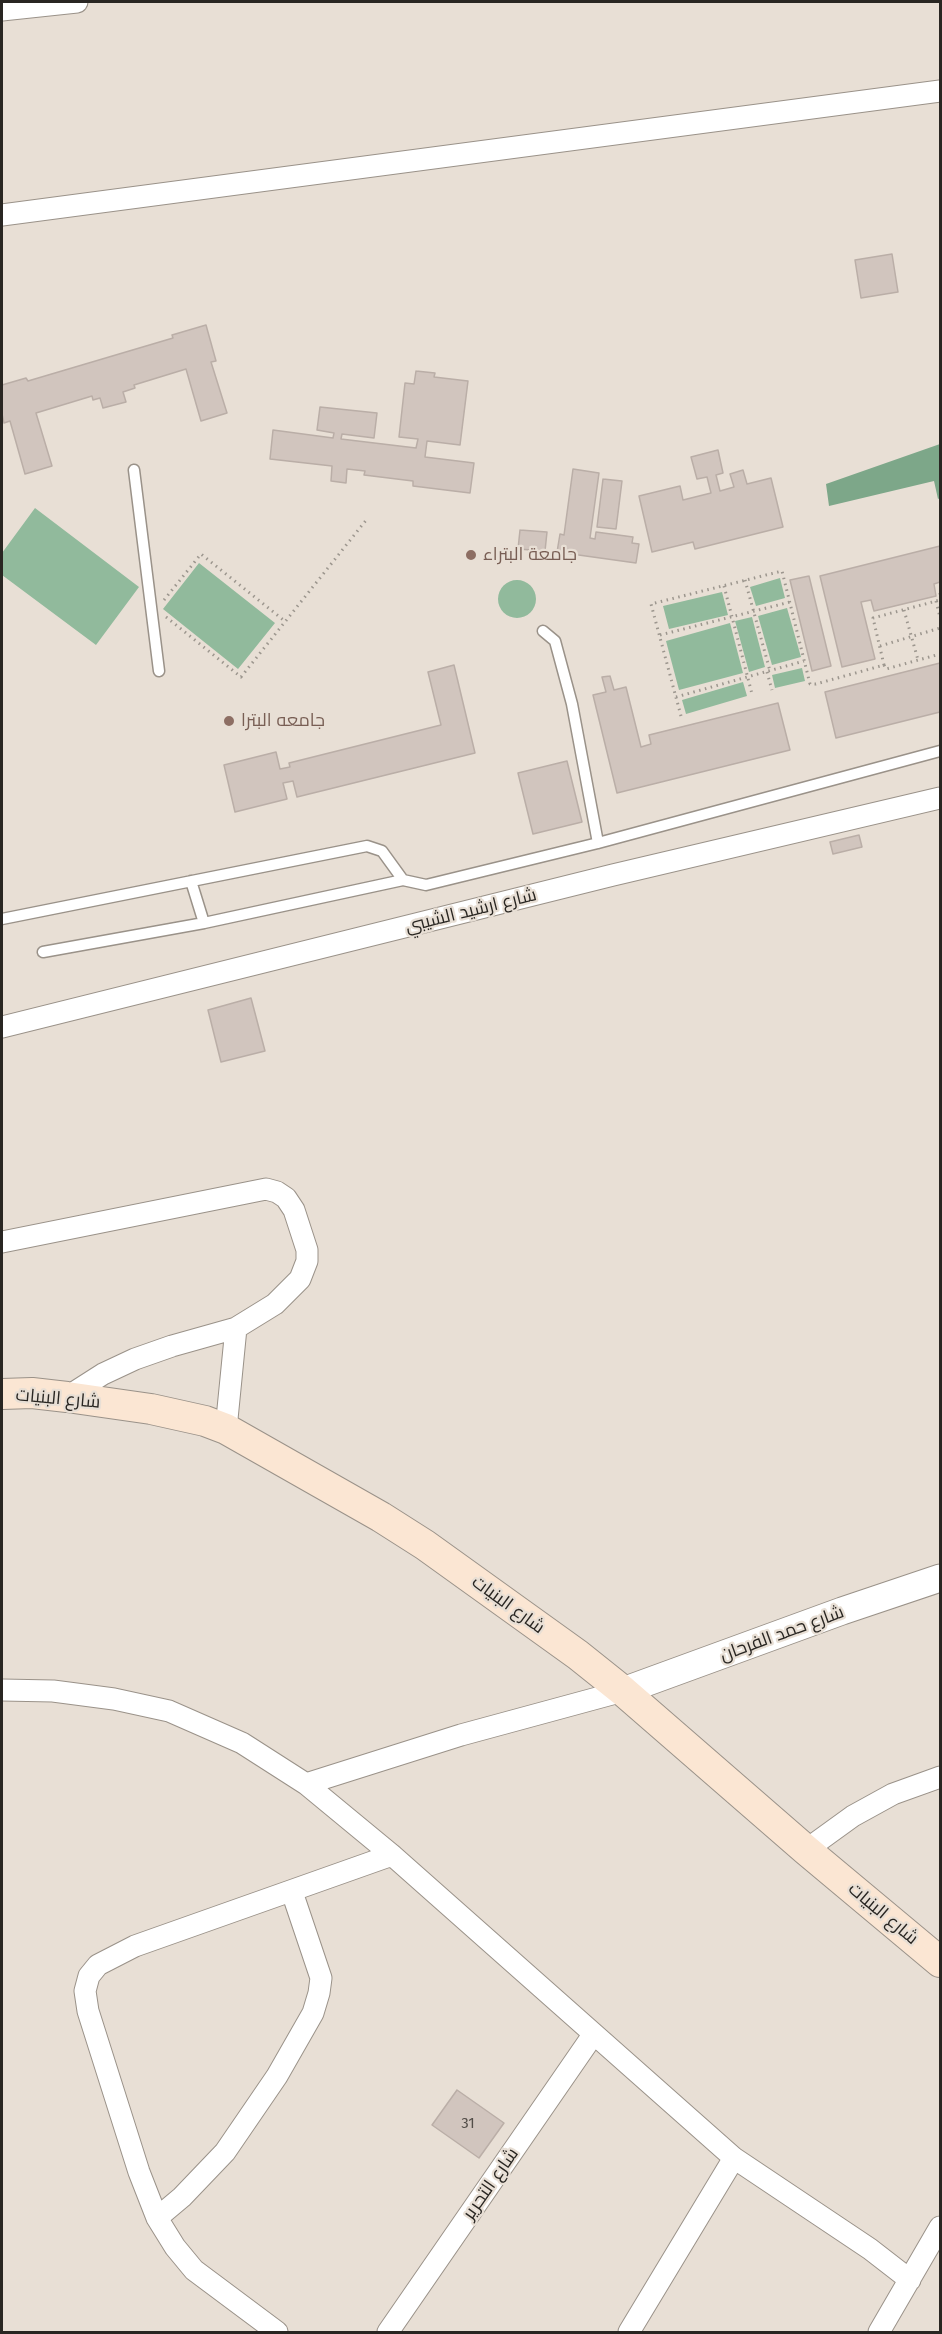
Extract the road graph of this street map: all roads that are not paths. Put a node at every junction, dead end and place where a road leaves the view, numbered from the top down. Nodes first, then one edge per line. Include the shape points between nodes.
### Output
1 (77, 2) edge
2 (2, 10) edge
3 (940, 91) edge
4 (2, 215) edge
5 (134, 470) dead end
6 (543, 631) dead end
7 (159, 671) dead end
8 (940, 751) edge
9 (940, 798) edge
10 (598, 843) junction
11 (403, 880) junction
12 (191, 881) junction
13 (2, 919) edge
14 (204, 923) junction
15 (43, 952) dead end
16 (2, 1027) edge
17 (2, 1242) edge
18 (236, 1328) junction
19 (2, 1394) edge
20 (67, 1397) junction
21 (226, 1429) junction
22 (940, 1578) edge
23 (2, 1690) edge
24 (623, 1691) junction
25 (940, 1777) edge
26 (306, 1784) junction
27 (806, 1850) junction
28 (392, 1855) junction
29 (292, 1892) junction
30 (940, 1962) edge
31 (593, 2035) junction
32 (734, 2158) junction
33 (157, 2218) junction
34 (940, 2227) edge
35 (910, 2280) junction
36 (277, 2332) edge
37 (388, 2332) edge
38 (629, 2332) edge
39 (879, 2332) edge

1 - 2 street
3 - 4 street
5 - 7 lane
6 - 10 lane via 555,642 572,704
8 - 10 lane
9 - 16 street, شارع ارشيد الشيبي
10 - 11 lane via 426,885
11 - 12 lane via 382,850 367,846
11 - 14 lane
12 - 13 lane
12 - 14 lane
14 - 15 lane
17 - 18 street via 266,1189 277,1192 294,1210 307,1261 300,1279 288,1293
18 - 20 street via 135,1359
18 - 21 street
19 - 20 main road, شارع البنيات
20 - 21 main road, شارع البنيات via 151,1409
21 - 24 main road, شارع البنيات via 425,1545
22 - 24 street, شارع حمد الفرحان
23 - 26 street via 53,1691 169,1711 242,1743
24 - 26 street via 461,1735
24 - 27 main road, شارع البنيات
25 - 27 street via 893,1794 853,1816
26 - 28 street
27 - 30 main road, شارع البنيات
28 - 29 street
28 - 31 street
29 - 33 street via 321,1978 313,2013 277,2076 225,2152
29 - 33 street via 135,1946 98,1965 89,1976 85,1991 88,2011
31 - 32 street
31 - 37 street, شارع التحرير
32 - 35 street
32 - 38 street
33 - 36 street via 194,2270
34 - 35 street
35 - 39 street

